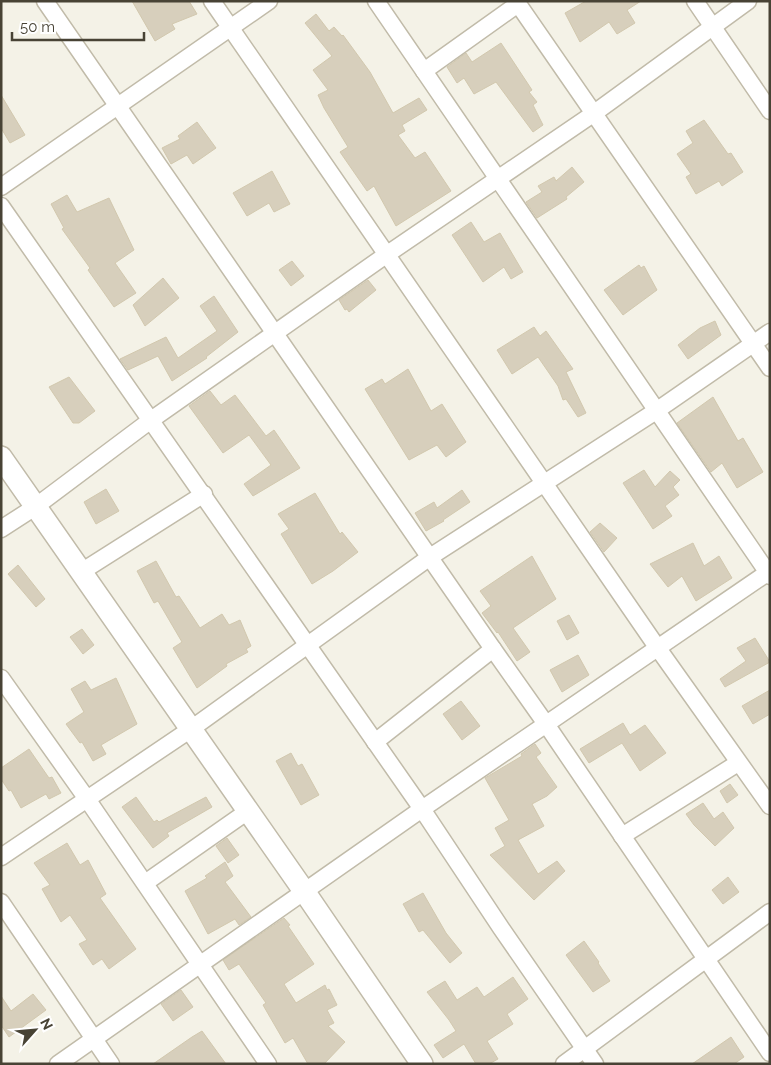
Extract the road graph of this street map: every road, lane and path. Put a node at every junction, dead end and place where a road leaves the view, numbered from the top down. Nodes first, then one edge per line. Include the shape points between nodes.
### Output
1 (45, 1) edge
2 (212, 1) edge
3 (269, 1) edge
4 (376, 1) edge
5 (695, 1) edge
6 (748, 1) edge
7 (517, 3) edge
8 (712, 26) junction
9 (232, 28) junction
10 (424, 71) junction
11 (119, 106) junction
12 (770, 111) edge
13 (593, 114) junction
14 (498, 180) junction
15 (1, 187) edge
16 (1, 206) edge
17 (386, 255) junction
18 (770, 332) edge
19 (276, 333) junction
20 (753, 344) junction
21 (770, 368) edge
22 (656, 411) junction
23 (150, 420) junction
24 (1, 457) edge
25 (543, 482) junction
26 (204, 494) junction
27 (35, 507) junction
28 (1, 529) edge
29 (430, 557) junction
30 (81, 572) junction
31 (769, 574) edge
32 (307, 644) junction
33 (657, 647) junction
34 (493, 649) junction
35 (1, 678) edge
36 (546, 724) junction
37 (191, 729) junction
38 (375, 742) junction
39 (738, 763) junction
40 (87, 799) junction
41 (770, 806) edge
42 (422, 809) junction
43 (248, 811) junction
44 (622, 836) junction
45 (1, 857) edge
46 (145, 883) junction
47 (304, 891) junction
48 (1, 902) edge
49 (770, 912) edge
50 (706, 958) junction
51 (201, 964) junction
52 (94, 1039) junction
53 (584, 1049) junction
54 (770, 1053) edge
55 (58, 1064) edge
56 (111, 1064) edge
57 (268, 1064) edge
58 (422, 1064) edge
59 (564, 1064) edge
60 (595, 1064) edge

1 - 11 street
2 - 9 street
3 - 9 street
4 - 10 street
5 - 8 street
6 - 8 street
7 - 10 street
7 - 13 street
8 - 12 street
8 - 13 street
9 - 11 street
9 - 17 street
10 - 14 street
11 - 15 street
11 - 19 street
13 - 14 street
13 - 20 street
14 - 17 street
14 - 22 street
16 - 23 street
17 - 19 street
17 - 25 street
18 - 20 street
19 - 23 street
19 - 29 street
20 - 21 street
20 - 22 street
22 - 25 street
22 - 31 street
23 - 26 street
23 - 27 street
24 - 27 street
25 - 29 street
25 - 33 street
26 - 30 street
26 - 32 street
27 - 28 street
27 - 30 street
29 - 32 street
29 - 34 street
30 - 37 street
31 - 33 street
32 - 37 street
32 - 38 street
33 - 36 street
33 - 39 street
34 - 36 street
34 - 38 street
35 - 40 street
36 - 42 street
36 - 44 street
37 - 40 street
37 - 43 street
38 - 42 street
39 - 41 street
39 - 44 street
40 - 45 street
40 - 46 street
42 - 47 street
42 - 53 street
43 - 46 street
43 - 47 street
44 - 50 street
46 - 51 street
47 - 51 street
47 - 58 street
48 - 52 street
49 - 50 street
50 - 53 street
50 - 54 street
51 - 52 street
51 - 57 street
52 - 55 street
52 - 56 street
53 - 59 street
53 - 60 street

